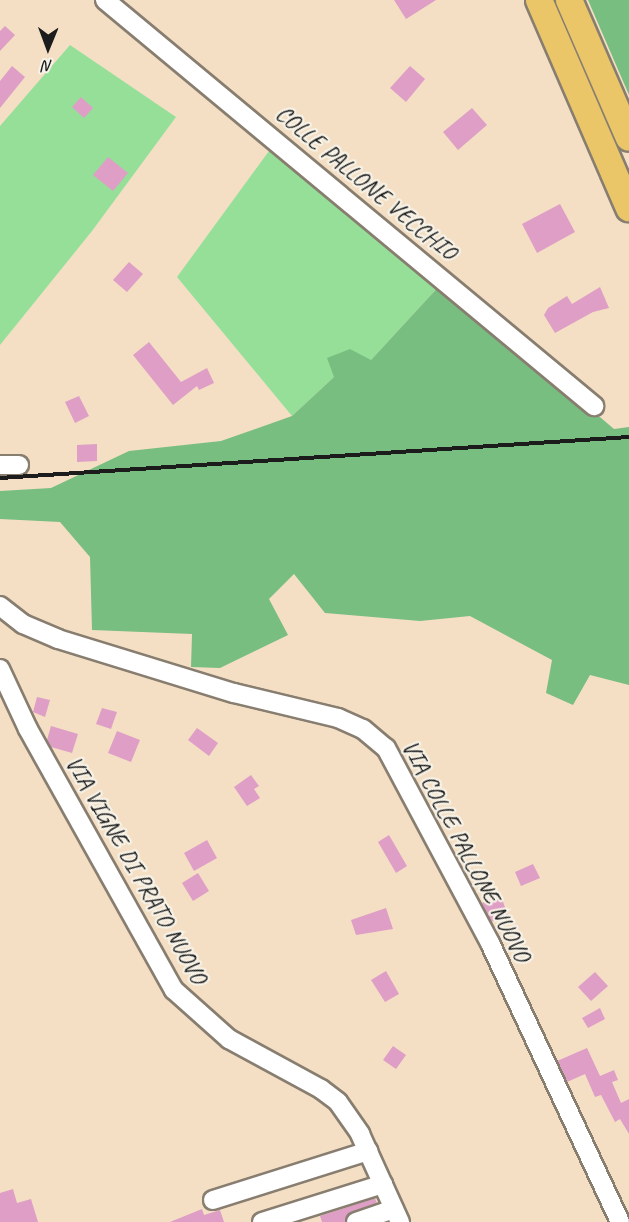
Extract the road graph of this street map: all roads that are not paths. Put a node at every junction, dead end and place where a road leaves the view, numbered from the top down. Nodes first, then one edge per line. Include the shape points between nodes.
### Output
1 (105, 0) edge
2 (539, 0) edge
3 (569, 0) edge
4 (629, 138) edge
5 (629, 208) edge
6 (594, 406) dead end
7 (0, 465) edge
8 (19, 465) dead end
9 (0, 606) edge
10 (0, 669) edge
11 (368, 1151) junction
12 (383, 1184) junction
13 (213, 1200) dead end
14 (397, 1216) edge
15 (262, 1222) edge
16 (356, 1222) edge
17 (620, 1222) edge

1 - 6 street, COLLE PALLONE VECCHIO
2 - 5 highway
3 - 4 highway
7 - 8 street
9 - 17 street, VIA COLLE PALLONE NUOVO via 23,624 58,639 234,693 338,718 363,729 386,748 490,943
10 - 11 street, VIA VIGNE DI PRATO NUOVO via 28,729 174,990 229,1039 329,1094 353,1122
11 - 12 street, VIA VIGNE DI PRATO NUOVO
11 - 13 street
12 - 14 street, VIA VIGNE DI PRATO NUOVO
12 - 15 street
14 - 16 street

